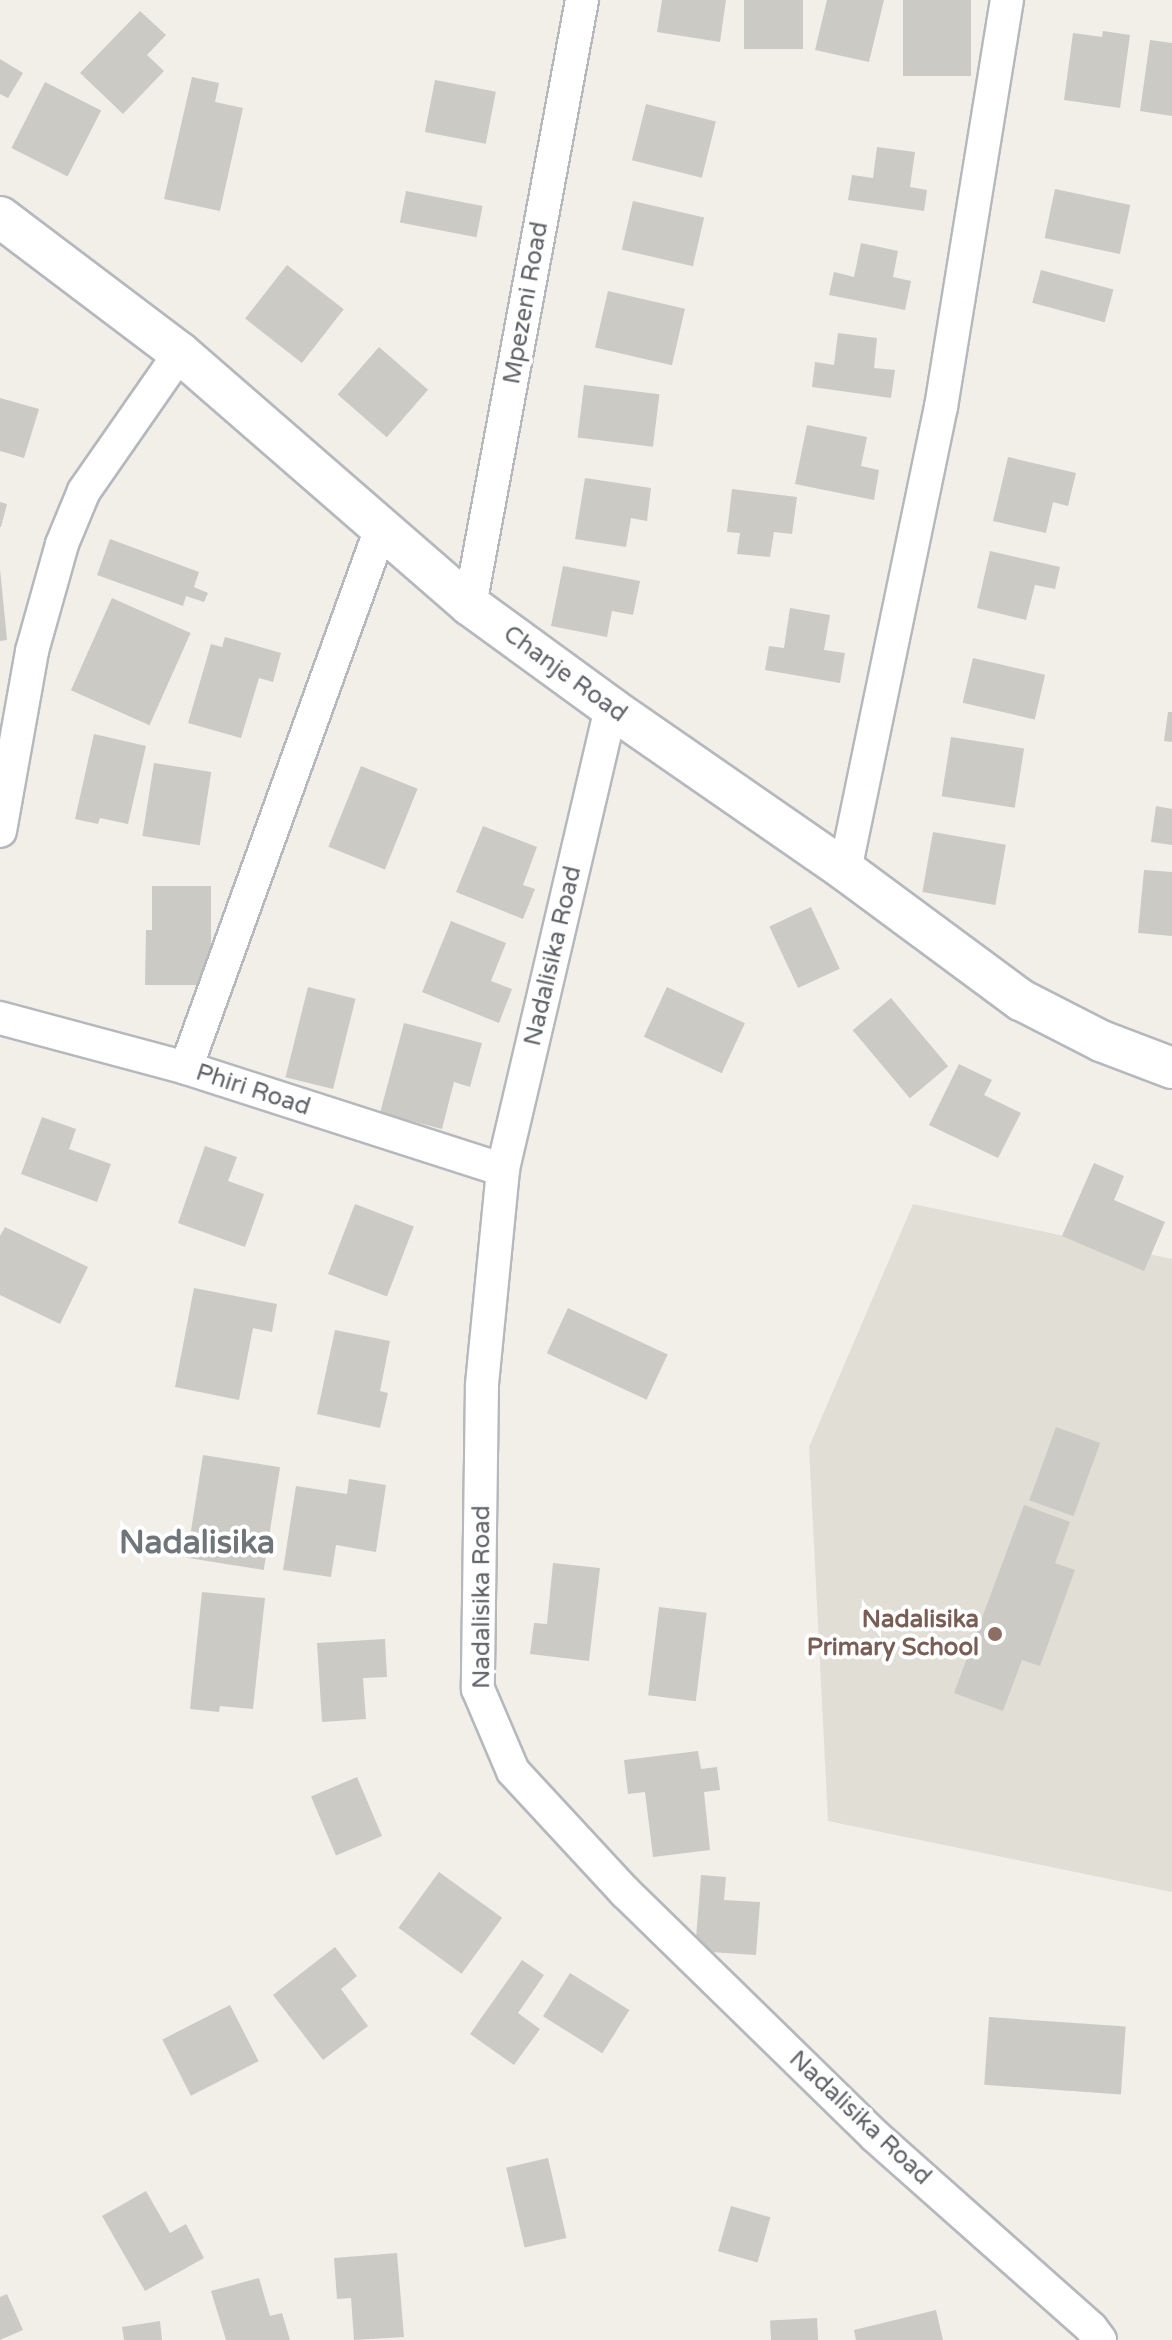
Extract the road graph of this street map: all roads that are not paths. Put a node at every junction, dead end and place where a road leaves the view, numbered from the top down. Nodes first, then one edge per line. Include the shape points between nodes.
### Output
1 (582, 0) edge
2 (1007, 0) edge
3 (0, 217) edge
4 (180, 353) junction
5 (381, 528) junction
6 (470, 605) junction
7 (611, 708) junction
8 (0, 831) edge
9 (845, 870) junction
10 (0, 1018) edge
11 (186, 1068) junction
12 (1172, 1068) edge
13 (503, 1170) junction
14 (1100, 2340) edge

1 - 6 street, Mpezeni Road
2 - 9 street via 941,407
3 - 4 street, Chanje Road
4 - 5 street, Chanje Road
4 - 8 street via 84,491 62,544 32,651
5 - 6 street, Chanje Road
5 - 11 street
6 - 7 street, Chanje Road
7 - 9 street, Chanje Road
7 - 13 street, Nadalisika Road
9 - 12 street, Chanje Road via 1021,1000 1101,1041
10 - 11 street, Phiri Road
11 - 13 street, Phiri Road
13 - 14 street, Nadalisika Road via 482,1386 478,1689 513,1771 625,1892 875,2136

